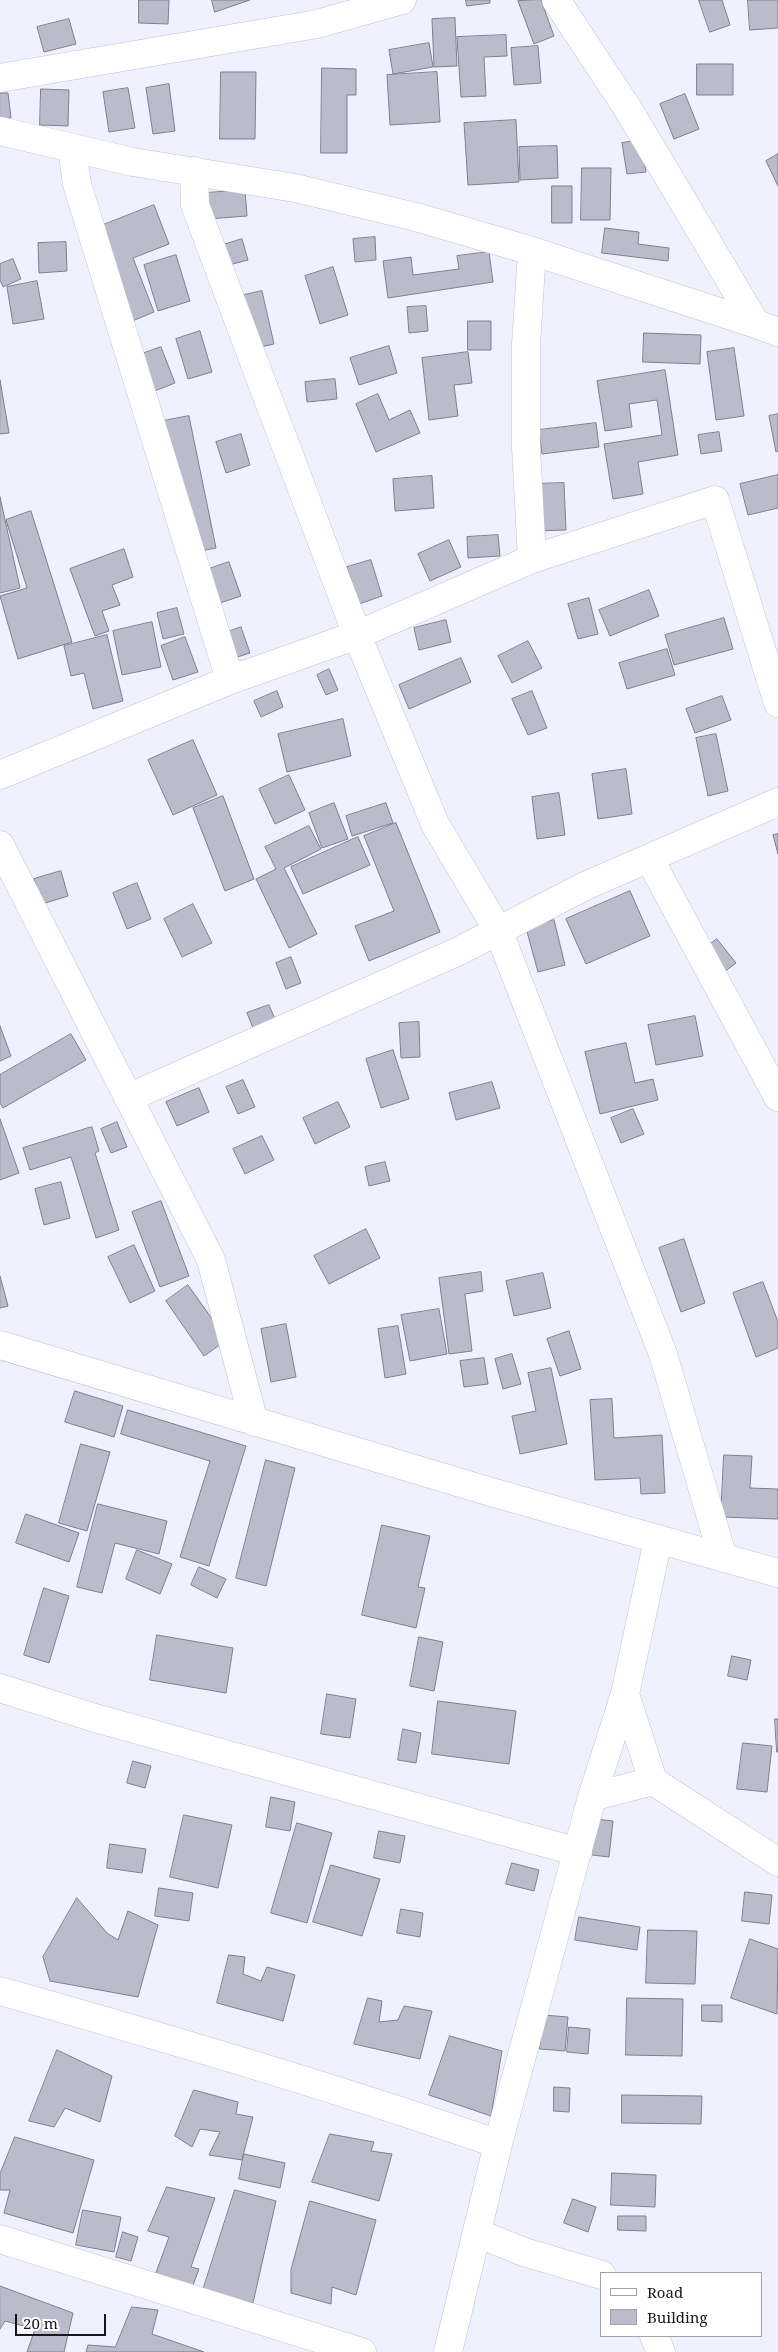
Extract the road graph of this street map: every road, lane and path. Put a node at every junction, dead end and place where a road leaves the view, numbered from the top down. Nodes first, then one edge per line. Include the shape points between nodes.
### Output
1 (402, 0) edge
2 (556, 0) edge
3 (0, 78) edge
4 (0, 131) edge
5 (72, 149) junction
6 (194, 171) junction
7 (532, 251) junction
8 (767, 328) edge
9 (532, 559) junction
10 (357, 635) junction
11 (230, 680) junction
12 (778, 703) edge
13 (0, 774) edge
14 (778, 802) edge
15 (0, 845) edge
16 (649, 858) junction
17 (498, 930) junction
18 (778, 1097) edge
19 (128, 1098) junction
20 (0, 1345) edge
21 (254, 1422) junction
22 (658, 1540) junction
23 (723, 1558) junction
24 (778, 1573) edge
25 (0, 1688) edge
26 (626, 1694) junction
27 (653, 1782) junction
28 (592, 1797) junction
29 (578, 1852) junction
30 (778, 1862) edge
31 (0, 1991) edge
32 (498, 2144) junction
33 (477, 2233) junction
34 (0, 2239) edge
35 (600, 2274) edge
36 (654, 2337) edge
37 (362, 2352) edge
38 (448, 2352) edge
39 (661, 2352) edge

1 - 3 street via 317,24
2 - 8 street
4 - 5 street
5 - 6 street
5 - 11 street via 77,184
6 - 7 street via 323,194
6 - 10 street via 195,206
7 - 8 street
7 - 9 street via 526,345 526,447
9 - 10 street
9 - 12 street via 715,500
10 - 11 street
10 - 17 street via 435,824
11 - 13 street
14 - 16 street
15 - 19 street
16 - 17 street
16 - 18 street
17 - 19 street via 459,951
17 - 23 street via 663,1354
19 - 21 street via 211,1260
20 - 21 street
21 - 22 street
22 - 23 street
22 - 26 street
23 - 24 street
25 - 29 street via 95,1718
26 - 27 street
26 - 28 street
27 - 28 street
27 - 30 street
28 - 29 street
29 - 32 street
31 - 32 street via 188,2044
32 - 33 street
33 - 35 street via 524,2252
33 - 38 street
34 - 37 street
36 - 39 street

